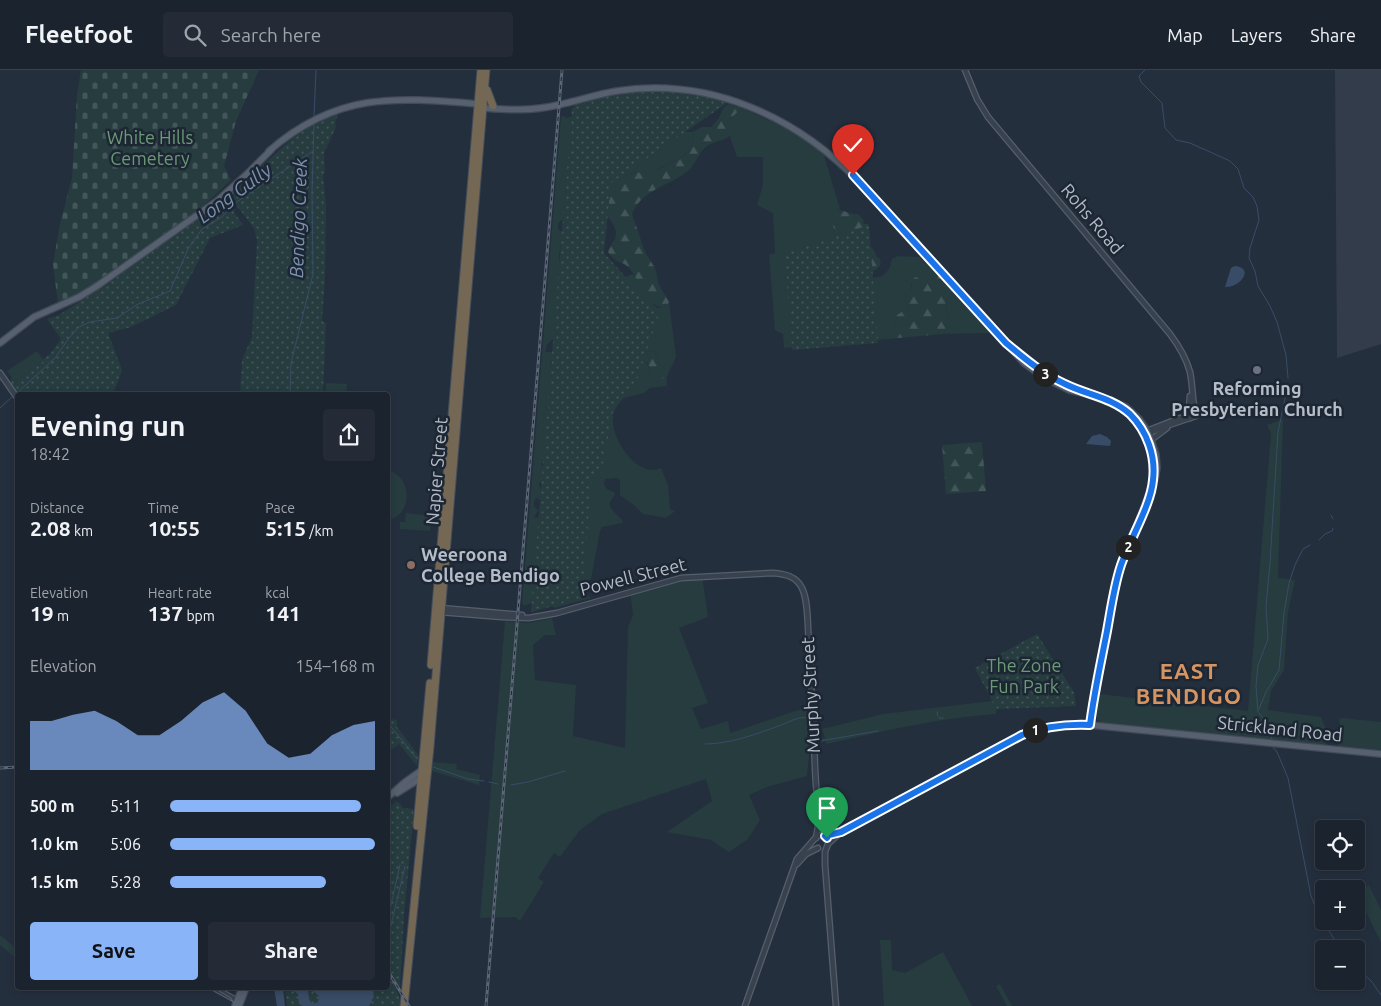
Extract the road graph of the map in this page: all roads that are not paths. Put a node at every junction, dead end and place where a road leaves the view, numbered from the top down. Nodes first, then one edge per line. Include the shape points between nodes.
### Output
1 (481, 70) edge
2 (486, 70) edge
3 (965, 70) edge
4 (485, 82) junction
5 (481, 106) junction
6 (493, 106) junction
7 (536, 108) junction
8 (476, 188) junction
9 (468, 222) junction
10 (468, 282) junction
11 (467, 299) junction
12 (461, 310) junction
13 (459, 330) junction
14 (0, 342) edge
15 (0, 373) edge
16 (1191, 388) junction
17 (15, 395) edge
18 (1190, 416) junction
19 (1177, 422) junction
20 (1146, 433) junction
21 (455, 438) junction
22 (1152, 440) junction
23 (448, 462) junction
24 (1152, 488) junction
25 (792, 578) joint
26 (438, 610) junction
27 (431, 693) junction
28 (1090, 725) junction
29 (430, 747) junction
30 (1381, 754) edge
31 (422, 770) junction
32 (421, 778) junction
33 (390, 796) edge
34 (390, 797) edge
35 (820, 817) junction
36 (841, 832) junction
37 (825, 836) junction
38 (815, 838) junction
39 (828, 845) junction
40 (819, 848) junction
41 (825, 865) junction
42 (795, 868) junction
43 (413, 898) junction
44 (217, 990) edge
45 (241, 990) edge
46 (245, 990) edge
47 (238, 1003) edge
48 (405, 1005) edge
49 (745, 1006) edge
50 (836, 1006) edge

1 - 5 highway, Napier Street
2 - 4 highway, Napier Street
3 - 16 street, Rohs Road via 988,117 1177,344 1187,362
4 - 5 highway, Napier Street
4 - 6 highway
5 - 6 main road
5 - 7 main road via 518,110
5 - 8 highway, Napier Street
5 - 9 highway, Napier Street
5 - 14 main road via 393,100 365,102 328,113 303,125 186,223 97,286 40,314
6 - 7 main road
7 - 20 main road via 610,92 659,88 714,95 771,116 812,140 853,175 1006,343 1047,375 1129,409
8 - 9 highway via 472,219
8 - 10 highway, Napier Street
9 - 12 highway, Napier Street
10 - 11 highway, Napier Street
10 - 12 highway via 465,283
11 - 13 highway
11 - 21 highway, Napier Street
12 - 13 highway, Napier Street
13 - 23 highway, Napier Street
15 - 17 street
16 - 18 street, Rohs Road
16 - 18 street, Rohs Road via 1195,413
18 - 19 street
18 - 20 street
19 - 20 street
19 - 22 street
20 - 22 main road
20 - 24 main road via 1153,461
21 - 23 highway via 452,439
21 - 26 highway, Napier Street
22 - 24 main road via 1156,455
23 - 26 highway, Napier Street
24 - 28 main road via 1118,574
25 - 26 street, Powell Street via 773,573 681,578 540,616
25 - 35 street, Murphy Street via 802,588 806,605 815,780
26 - 27 highway, Napier Street
27 - 29 highway, Napier Street
27 - 31 highway, Napier Street
28 - 30 main road, Strickland Road
28 - 36 street, Strickland Road via 1056,725 1022,735
29 - 32 highway via 425,774
29 - 43 highway, Napier Street
31 - 32 highway, Napier Street
31 - 33 main road
32 - 34 main road
32 - 43 highway, Napier Street
35 - 37 street, Murphy Street
35 - 38 street, Murphy Street
36 - 37 street, Strickland Road
36 - 39 street, Strickland Road
37 - 38 street
37 - 39 street
38 - 40 street
38 - 42 street via 800,854
39 - 40 street via 824,849
39 - 41 street
40 - 41 street
40 - 42 street via 804,856
41 - 50 street
42 - 49 street
43 - 48 highway, Napier Street
44 - 47 street
45 - 47 main road
46 - 47 main road

